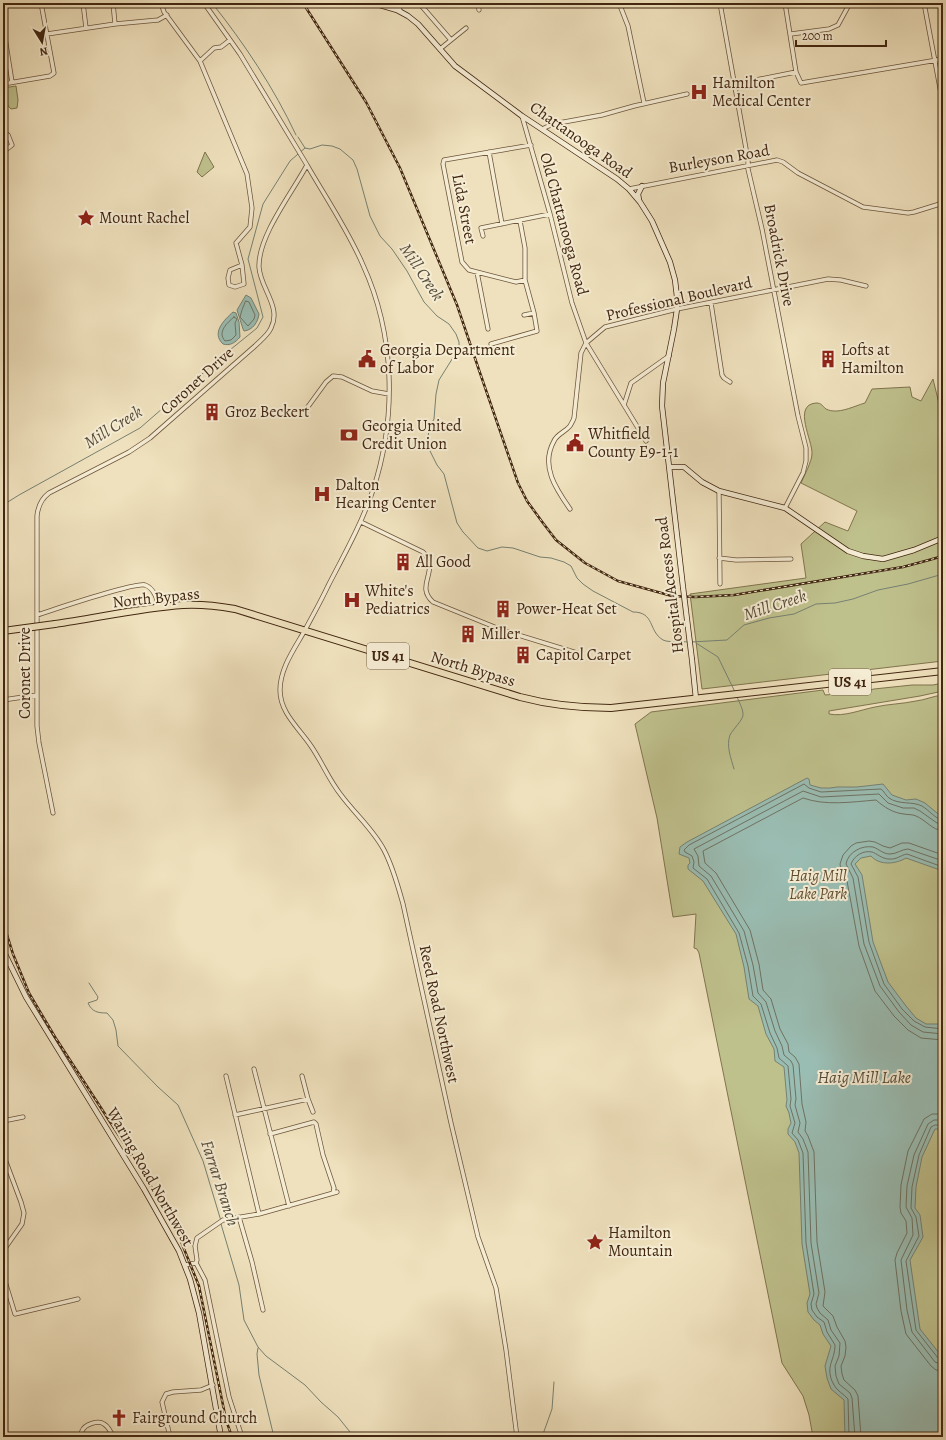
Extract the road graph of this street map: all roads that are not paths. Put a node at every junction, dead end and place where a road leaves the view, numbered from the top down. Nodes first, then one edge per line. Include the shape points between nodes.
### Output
1 (41, 3) edge
2 (83, 3) edge
3 (113, 3) edge
4 (161, 3) edge
5 (204, 3) edge
6 (373, 3) edge
7 (391, 3) edge
8 (398, 3) edge
9 (419, 3) edge
10 (478, 3) edge
11 (619, 3) edge
12 (720, 3) edge
13 (785, 3) edge
14 (850, 3) edge
15 (924, 3) edge
16 (384, 5) junction
17 (479, 10) dead end
18 (400, 11) junction
19 (167, 15) junction
20 (115, 24) junction
21 (3, 25) edge
22 (86, 28) junction
23 (466, 28) dead end
24 (47, 34) junction
25 (791, 34) junction
26 (230, 40) junction
27 (451, 40) junction
28 (440, 49) junction
29 (943, 59) edge
30 (200, 61) junction
31 (935, 61) junction
32 (796, 72) junction
33 (12, 82) junction
34 (3, 84) edge
35 (734, 84) junction
36 (687, 94) dead end
37 (644, 103) junction
38 (943, 104) edge
39 (522, 116) junction
40 (542, 129) junction
41 (3, 132) edge
42 (531, 145) junction
43 (3, 152) edge
44 (489, 152) junction
45 (306, 165) junction
46 (748, 165) junction
47 (642, 186) junction
48 (629, 189) junction
49 (640, 202) junction
50 (943, 203) edge
51 (550, 214) junction
52 (520, 220) junction
53 (502, 224) junction
54 (483, 236) dead end
55 (242, 265) junction
56 (477, 272) junction
57 (525, 280) junction
58 (866, 286) dead end
59 (773, 290) junction
60 (711, 303) junction
61 (677, 308) junction
62 (534, 313) junction
63 (524, 315) dead end
64 (488, 329) dead end
65 (586, 343) junction
66 (491, 344) dead end
67 (669, 356) junction
68 (730, 382) dead end
69 (389, 394) junction
70 (624, 405) junction
71 (307, 408) dead end
72 (646, 441) dead end
73 (668, 467) junction
74 (719, 491) junction
75 (785, 508) junction
76 (570, 509) dead end
77 (361, 522) junction
78 (943, 538) edge
79 (719, 558) junction
80 (791, 559) dead end
81 (720, 584) dead end
82 (159, 607) junction
83 (37, 615) junction
84 (305, 630) junction
85 (3, 631) edge
86 (577, 653) dead end
87 (943, 671) edge
88 (37, 695) junction
89 (696, 699) junction
90 (3, 700) edge
91 (53, 814) dead end
92 (3, 950) edge
93 (254, 1069) dead end
94 (226, 1076) dead end
95 (302, 1076) dead end
96 (308, 1099) junction
97 (264, 1109) junction
98 (313, 1112) dead end
99 (236, 1115) junction
100 (23, 1117) dead end
101 (3, 1121) edge
102 (270, 1134) junction
103 (3, 1154) edge
104 (289, 1206) junction
105 (259, 1214) junction
106 (239, 1217) junction
107 (3, 1251) edge
108 (196, 1263) junction
109 (185, 1265) junction
110 (3, 1275) edge
111 (78, 1299) dead end
112 (263, 1310) dead end
113 (213, 1385) junction
114 (81, 1437) edge
115 (113, 1437) edge
116 (170, 1437) edge
117 (222, 1437) edge
118 (242, 1437) edge
119 (517, 1437) edge

1 - 24 street
2 - 22 street
3 - 20 street
4 - 19 street
5 - 26 street
6 - 16 main road, Chattanooga Road
7 - 16 street
8 - 18 street
9 - 27 street
10 - 17 street
11 - 37 street via 628,26
12 - 35 street, Broadrick Drive
13 - 25 street
14 - 25 street via 838,25 829,29
15 - 31 street
16 - 18 main road, Chattanooga Road
18 - 28 main road, Chattanooga Road via 418,24
19 - 20 street via 158,20
19 - 30 street
20 - 22 street
21 - 33 street
22 - 24 street
23 - 27 street
24 - 33 street via 54,73 50,76
25 - 32 street
26 - 30 street via 221,47 214,48
26 - 45 street
27 - 28 street
28 - 39 main road, Chattanooga Road via 455,66
29 - 31 street
30 - 55 street via 247,174 252,208 250,227 236,243
31 - 32 street via 801,83
31 - 38 street
32 - 35 street
33 - 34 street
35 - 46 street, Broadrick Drive
36 - 37 street
37 - 40 street via 613,113 553,124
39 - 40 main road, Chattanooga Road
39 - 42 street, Old Chattanooga Road
40 - 48 main road, Chattanooga Road
41 - 43 street via 8,135 12,145
42 - 44 street
42 - 51 street, Old Chattanooga Road
44 - 53 street
44 - 56 street, Lida Street via 444,160 443,164 462,262 469,270
45 - 69 street, Reed Road Northwest via 348,235 369,279 386,345
45 - 83 street, Coronet Drive via 266,236 260,256 260,275 274,310 273,322 268,333 150,438 49,493 41,500 37,516
46 - 47 street, Burleyson Road
46 - 50 street, Burleyson Road via 781,160 798,173 871,209 903,213
46 - 59 street, Broadrick Drive
47 - 48 street, Burleyson Road
47 - 49 main road via 638,194
48 - 49 main road, Chattanooga Road
49 - 61 main road, Chattanooga Road via 652,221 670,262 675,280
51 - 52 street
51 - 65 street, Old Chattanooga Road via 572,303
52 - 53 street
52 - 57 street via 525,248
53 - 54 street via 481,228
55 - 55 street via 244,284 235,287 229,285 230,270
56 - 57 street via 516,282
56 - 64 street
57 - 62 street
58 - 59 street, Professional Boulevard via 828,279
59 - 60 street, Professional Boulevard
59 - 75 street, Broadrick Drive via 806,448 803,473
60 - 61 street, Professional Boulevard
60 - 68 street via 722,375
61 - 65 street, Professional Boulevard via 605,327
61 - 67 main road, Chattanooga Road
62 - 63 street
62 - 66 street via 537,331
65 - 70 street, Old Chattanooga Road
65 - 76 street via 581,353 574,418 569,427 553,441 549,458 550,476
67 - 70 street via 631,383
67 - 73 main road, Chattanooga Road via 663,383 662,406
69 - 71 street via 372,391 342,377 333,376
69 - 77 street, Reed Road Northwest via 383,455
70 - 72 street, Old Chattanooga Road
73 - 74 main road via 684,467 702,482
73 - 89 main road, Hospital Access Road, bridge
74 - 75 main road
74 - 79 street
75 - 78 main road via 848,551 863,556 883,559
77 - 84 street, Reed Road Northwest
77 - 86 street via 423,552 430,567 426,591 433,602 502,630
79 - 80 street
79 - 81 street
82 - 83 street via 152,590 141,585
82 - 84 highway, North Bypass / US 41 via 202,605 235,609
82 - 85 highway, North Bypass / US 41, bridge
83 - 88 street, Coronet Drive
84 - 89 highway, North Bypass / US 41 via 544,703 579,708 612,708
84 - 119 street, Reed Road Northwest via 283,673 280,686 281,700 284,710 312,747 341,795 384,850 396,882 478,1237 496,1288
87 - 89 highway, North Bypass / US 41
88 - 90 street
88 - 91 street, Coronet Drive via 39,742
92 - 109 main road, Waring Road Northwest via 26,997 144,1189
93 - 97 street
94 - 99 street
95 - 96 street
96 - 97 street
96 - 98 street
97 - 99 street
97 - 102 street
99 - 105 street
100 - 101 street
102 - 104 street
102 - 104 street via 314,1122 334,1188 335,1192
103 - 107 street via 24,1213 22,1224
104 - 105 street
105 - 106 street
106 - 108 street via 222,1220 197,1238
106 - 112 street
108 - 109 street
108 - 118 street via 205,1280 228,1397
109 - 113 main road, Waring Road Northwest via 199,1313
110 - 111 street via 15,1314
113 - 116 street via 201,1390 166,1394 162,1402
113 - 117 main road, Waring Road Northwest
114 - 115 street via 84,1428 101,1422

